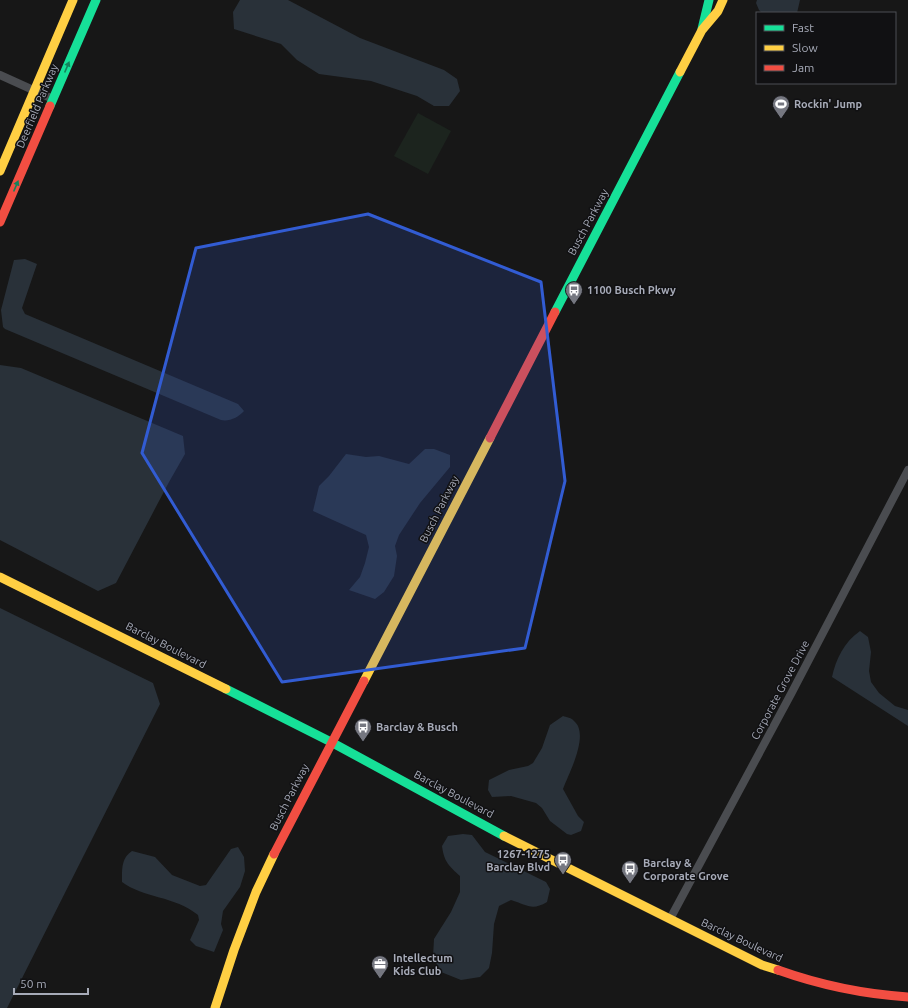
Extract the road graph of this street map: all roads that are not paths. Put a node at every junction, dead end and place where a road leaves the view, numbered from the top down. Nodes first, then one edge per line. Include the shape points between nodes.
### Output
1 (73, 0) edge
2 (96, 0) edge
3 (709, 0) edge
4 (723, 0) edge
5 (702, 30) junction
6 (0, 75) edge
7 (35, 90) junction
8 (53, 99) junction
9 (0, 171) edge
10 (0, 222) edge
11 (908, 470) edge
12 (0, 577) edge
13 (331, 742) junction
14 (670, 919) junction
15 (908, 997) edge
16 (214, 1008) edge

1 - 7 street, Deerfield Parkway
8 -> 2 street, Deerfield Parkway
3 - 5 street, Busch Parkway
4 - 5 street, Busch Parkway via 718,11
5 - 13 street, Busch Parkway
6 - 7 street
7 - 8 street
7 - 9 street, Deerfield Parkway
10 -> 8 street, Deerfield Parkway
11 - 14 street, Corporate Grove Drive
12 - 13 street, Barclay Boulevard
13 - 14 street, Barclay Boulevard via 512,840
13 - 16 street, Busch Parkway via 256,892
14 - 15 street, Barclay Boulevard via 762,965 792,976 827,986

